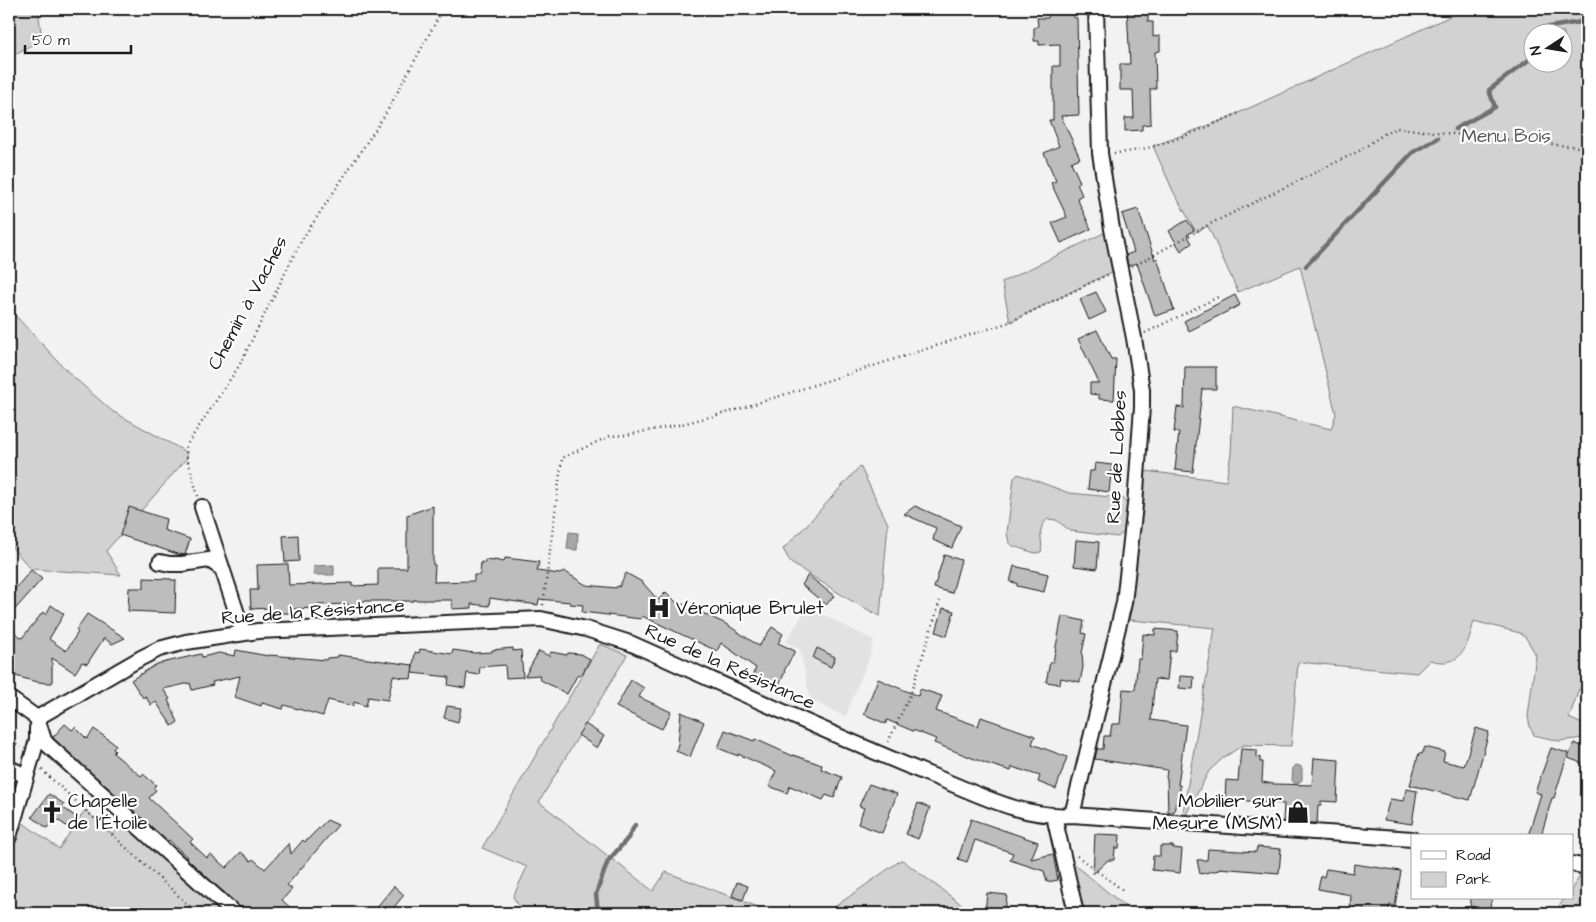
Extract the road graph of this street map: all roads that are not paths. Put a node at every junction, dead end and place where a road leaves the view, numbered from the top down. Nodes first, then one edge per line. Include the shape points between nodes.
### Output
1 (1096, 9) edge
2 (202, 507) road end
3 (160, 562) dead end
4 (221, 568) junction
5 (243, 632) junction
6 (9, 698) edge
7 (37, 718) junction
8 (9, 768) edge
9 (26, 776) junction
10 (1054, 816) junction
11 (1072, 816) junction
12 (9, 837) edge
13 (1411, 839) edge
14 (1574, 865) edge
15 (1587, 868) edge
16 (234, 913) edge
17 (1076, 913) edge

1 - 11 street, Rue de Lobbes via 1100,153 1134,338 1142,407 1124,603
2 - 4 street
3 - 4 street via 182,564 209,560
4 - 5 street
5 - 7 street, Rue de la Résistance via 159,650
5 - 10 street, Rue de la Résistance via 541,619 586,629 630,643 882,755 1002,804
6 - 7 street
7 - 9 street via 37,740
7 - 16 street via 48,745
8 - 9 street
9 - 12 street
10 - 11 street, Rue de la Résistance
10 - 17 street
11 - 13 street, Rue de la Résistance
14 - 15 street

